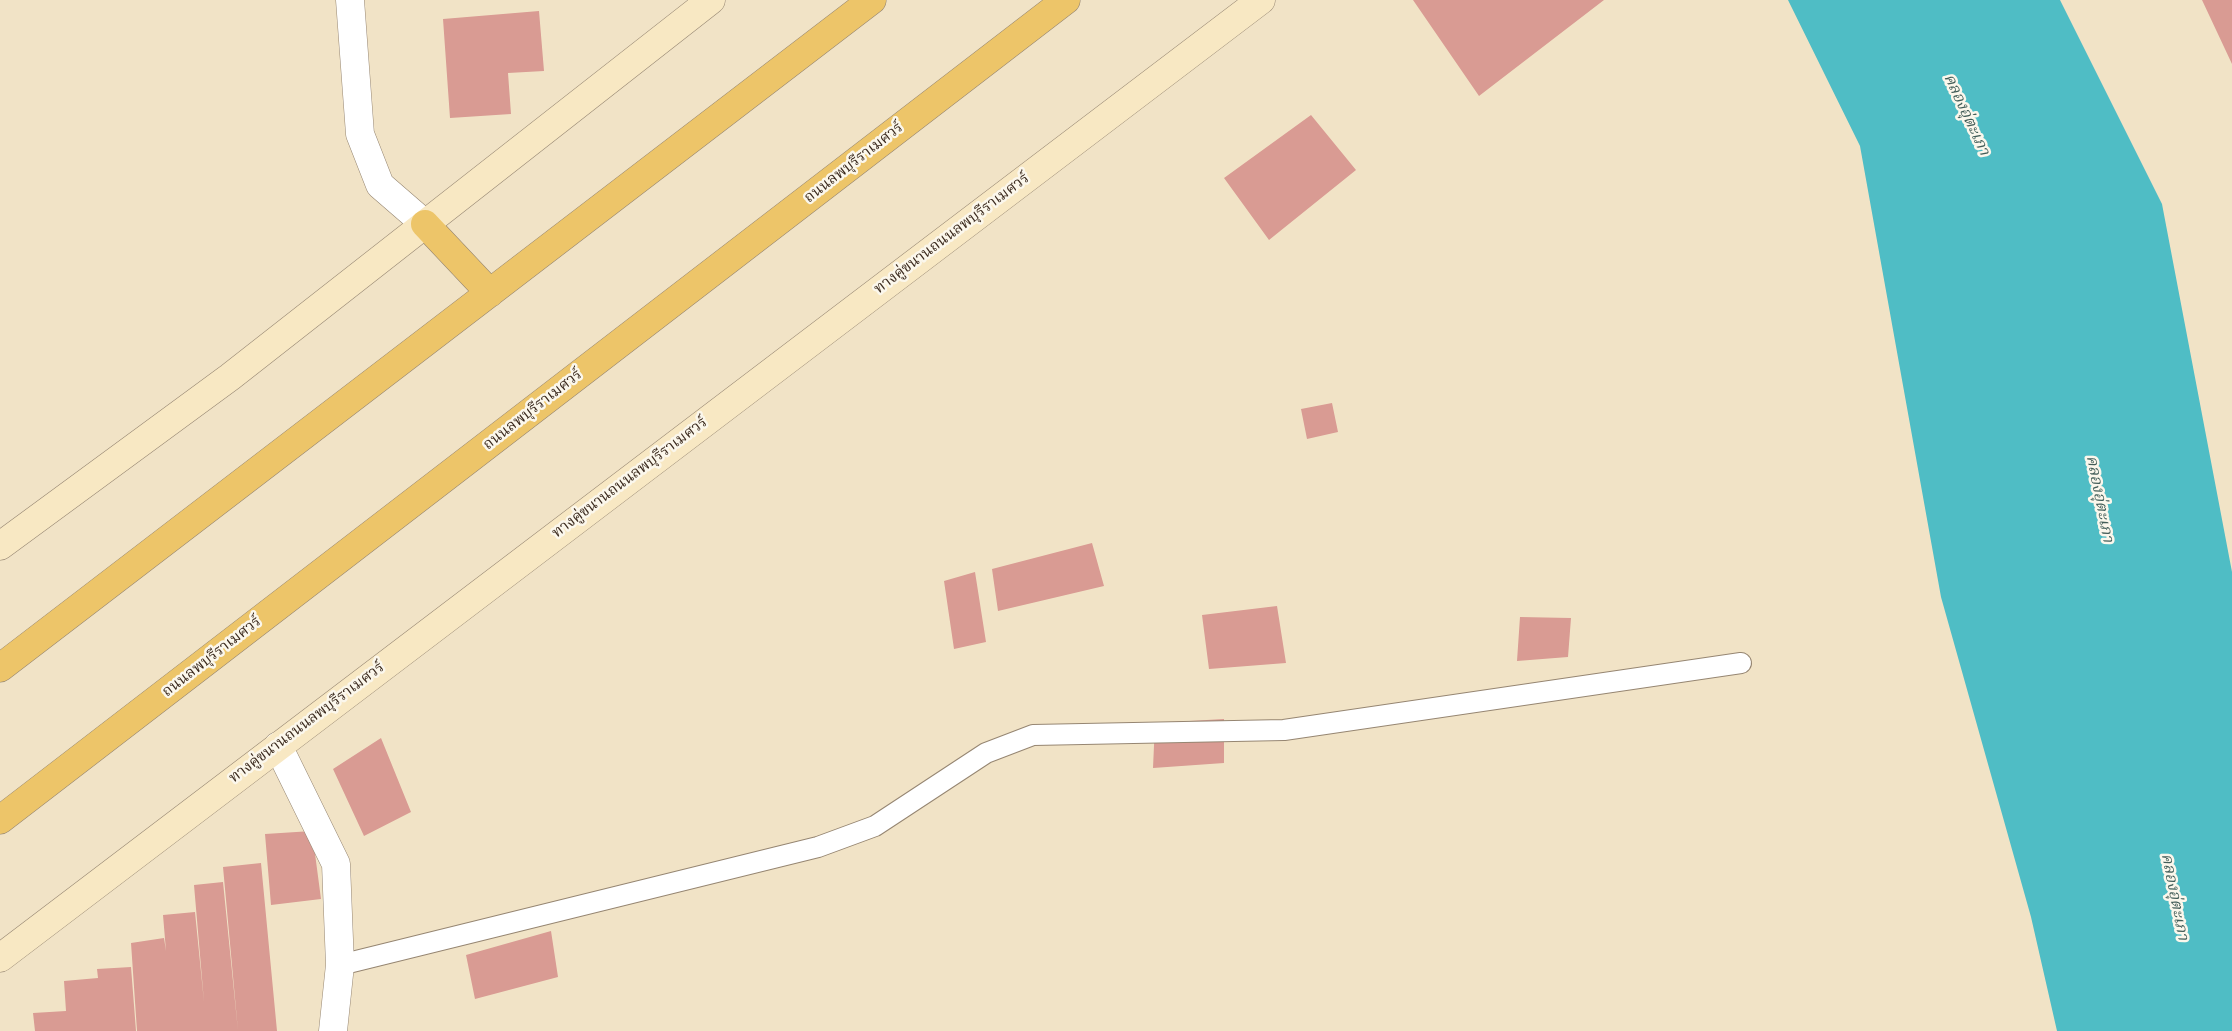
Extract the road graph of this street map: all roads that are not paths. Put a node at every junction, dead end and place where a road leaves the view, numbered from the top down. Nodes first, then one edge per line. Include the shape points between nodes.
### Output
1 (350, 0) edge
2 (712, 0) edge
3 (872, 0) edge
4 (1066, 0) edge
5 (1261, 0) edge
6 (424, 224) junction
7 (490, 293) junction
8 (0, 546) edge
9 (1741, 663) dead end
10 (0, 668) edge
11 (278, 746) junction
12 (0, 820) edge
13 (0, 958) edge
14 (340, 965) junction
15 (333, 1031) edge

1 - 6 street via 360,134 380,185
2 - 6 main road
3 - 7 main road
4 - 12 main road, ถนนลพบุรีราเมศวร์
5 - 11 main road, ทางคู่ขนานถนนลพบุรีราเมศวร์
6 - 7 main road
6 - 8 main road via 230,376
7 - 10 main road
9 - 14 lane via 1284,730 1033,735 986,753 875,826 818,847
11 - 13 main road, ทางคู่ขนานถนนลพบุรีราเมศวร์
11 - 14 street via 336,864
14 - 15 street

